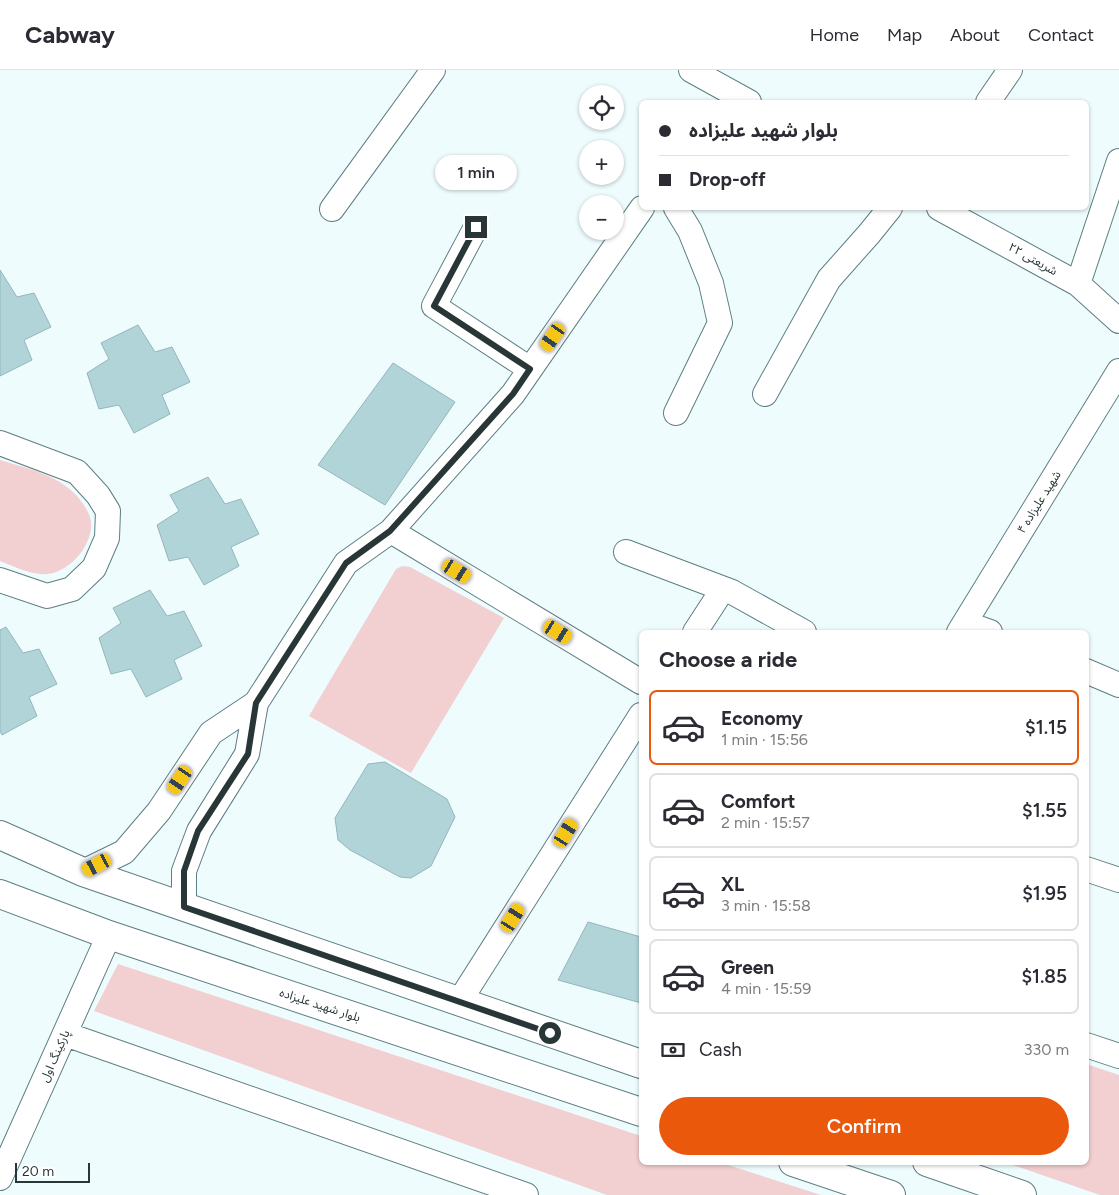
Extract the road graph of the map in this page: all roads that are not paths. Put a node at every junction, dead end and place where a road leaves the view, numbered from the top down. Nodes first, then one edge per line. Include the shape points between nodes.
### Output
1 (433, 70) edge
2 (691, 70) edge
3 (1010, 70) edge
4 (742, 100) edge
5 (989, 100) edge
6 (1119, 161) edge
7 (332, 209) dead end
8 (641, 210) edge
9 (677, 210) edge
10 (888, 210) edge
11 (943, 210) edge
12 (476, 227) dead end
13 (1078, 284) junction
14 (1119, 321) edge
15 (530, 369) junction
16 (1119, 372) edge
17 (765, 394) dead end
18 (676, 413) dead end
19 (0, 443) edge
20 (390, 531) junction
21 (626, 552) dead end
22 (0, 580) edge
23 (723, 589) junction
24 (962, 628) edge
25 (695, 630) edge
26 (800, 630) edge
27 (976, 630) edge
28 (1089, 673) edge
29 (639, 681) edge
30 (1119, 685) edge
31 (256, 703) junction
32 (639, 718) edge
33 (0, 835) edge
34 (1089, 870) edge
35 (83, 872) junction
36 (1119, 880) edge
37 (0, 894) edge
38 (184, 907) junction
39 (109, 934) junction
40 (459, 1002) junction
41 (65, 1034) junction
42 (1089, 1046) edge
43 (1119, 1056) edge
44 (639, 1063) edge
45 (639, 1111) edge
46 (802, 1165) edge
47 (936, 1165) edge
48 (0, 1178) edge
49 (526, 1195) edge
50 (891, 1195) edge
51 (1022, 1195) edge

1 - 7 street
2 - 4 street
3 - 5 street
6 - 13 street
8 - 15 street
9 - 18 street via 690,231 710,283 720,324
10 - 17 street via 830,279
11 - 13 street, شریعتی ۲۲
12 - 15 street via 434,306
13 - 14 street, شریعتی ۲۲
15 - 20 street via 513,394
16 - 24 street, شهید علیزاده ۴
19 - 22 street via 77,472 108,511 107,538 94,568 72,589 47,596
20 - 29 street
20 - 31 street via 346,563
21 - 23 street
23 - 25 street
23 - 26 street
24 - 27 street
28 - 30 street
31 - 35 street via 211,733 159,811 124,852
31 - 38 street via 248,754 198,831 184,871
32 - 40 street
33 - 35 main road
34 - 36 street
35 - 38 main road
37 - 39 main road, بلوار شهید علیزاده
38 - 40 main road
39 - 41 street, پارکینگ اول
39 - 45 main road, بلوار شهید علیزاده
40 - 44 main road
41 - 48 street, پارکینگ اول
41 - 49 street
42 - 43 street
46 - 50 main road
47 - 51 main road

